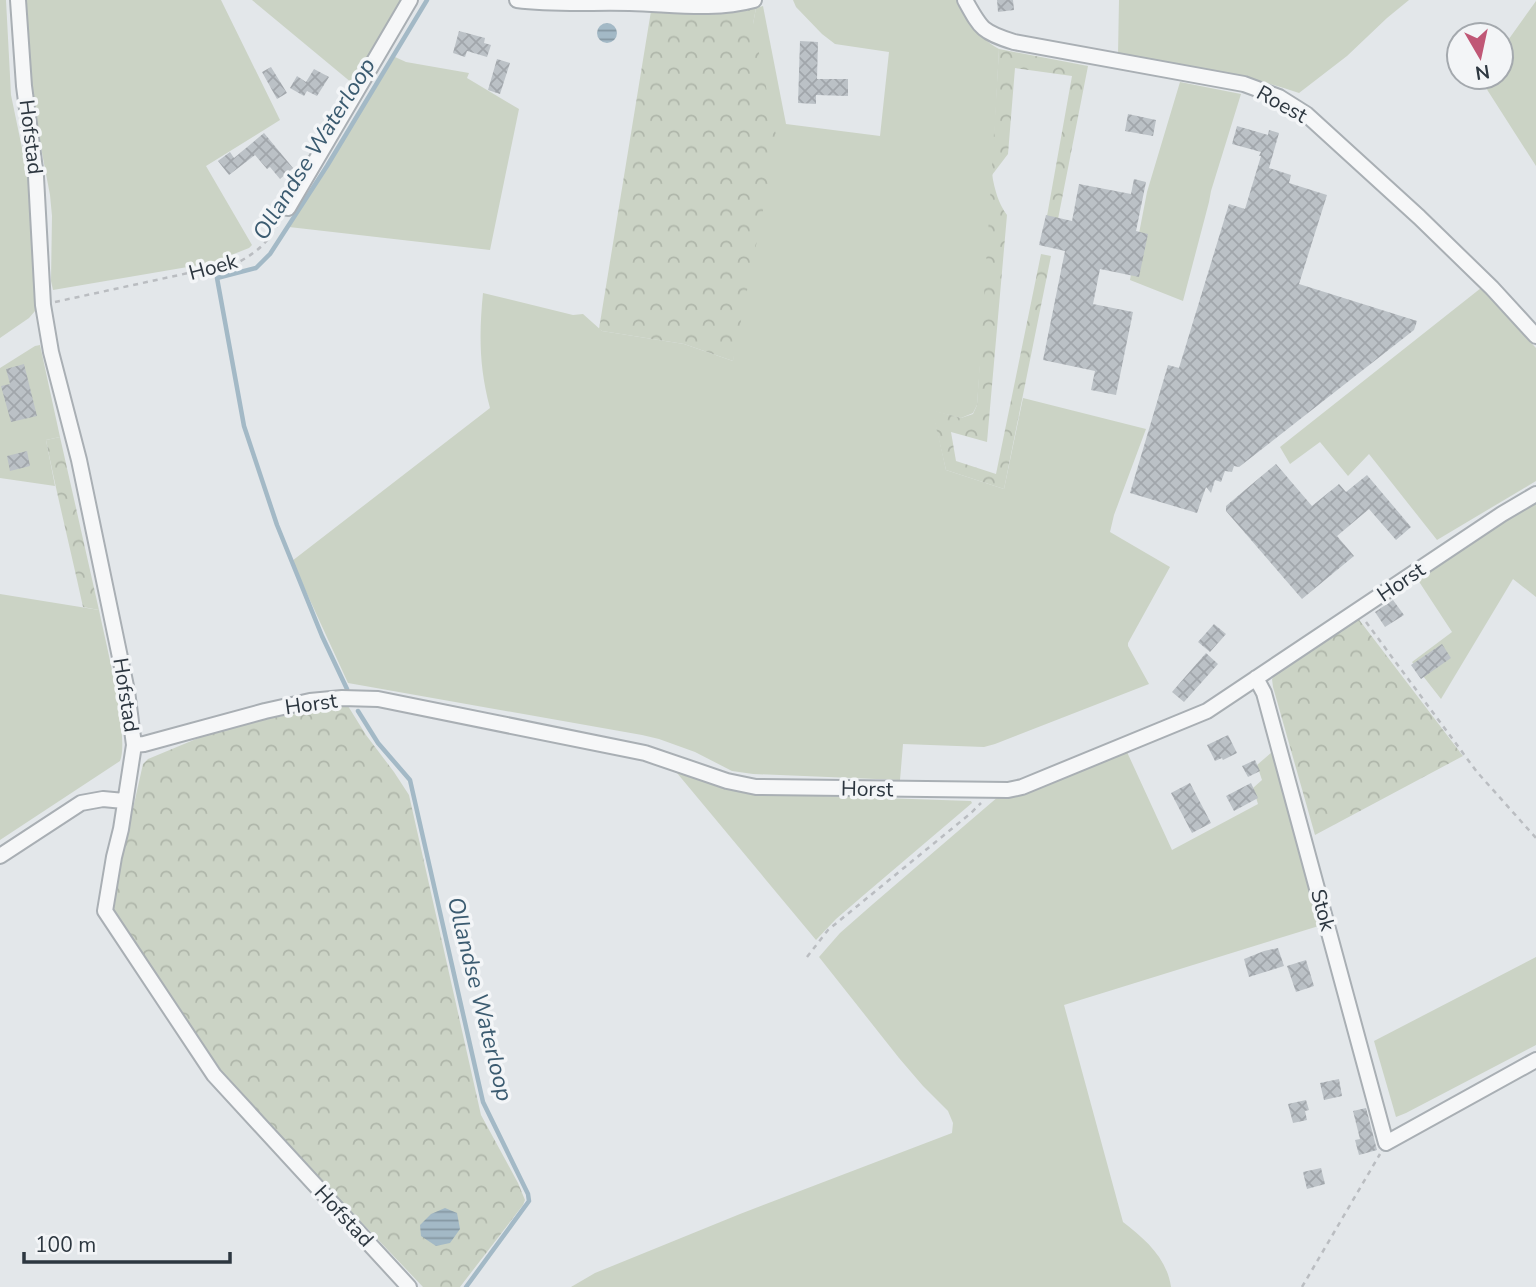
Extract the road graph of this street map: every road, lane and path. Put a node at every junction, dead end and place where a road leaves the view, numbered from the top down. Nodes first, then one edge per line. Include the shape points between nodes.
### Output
1 (18, 0) edge
2 (410, 0) edge
3 (517, 0) edge
4 (754, 0) edge
5 (965, 0) edge
6 (288, 208) joint
7 (43, 305) junction
8 (1536, 336) edge
9 (1536, 494) edge
10 (1357, 611) junction
11 (1256, 678) junction
12 (134, 745) junction
13 (992, 790) junction
14 (124, 801) junction
15 (1536, 838) edge
16 (0, 856) edge
17 (807, 957) dead end
18 (1536, 1060) edge
19 (1386, 1143) junction
20 (409, 1287) edge
21 (1302, 1287) edge

1 - 7 street, Hofstad
2 - 6 street
3 - 4 street via 706,7
5 - 8 street, Roest via 979,25 1014,42 1244,84 1279,97 1306,114 1419,218
6 - 7 path, Hoek via 268,241 239,262
7 - 12 street, Hofstad via 122,664
9 - 10 street, Horst
10 - 11 street, Horst
10 - 15 path via 1477,772
11 - 13 street, Horst via 1207,711 1022,787
11 - 19 street, Stok via 1264,693
12 - 13 street, Horst via 310,701 378,699 645,753 756,787
12 - 14 street, Hofstad
13 - 17 path via 971,813 828,930
14 - 16 street via 81,803
14 - 20 street, Hofstad via 105,911 214,1075
18 - 19 street
19 - 21 path

